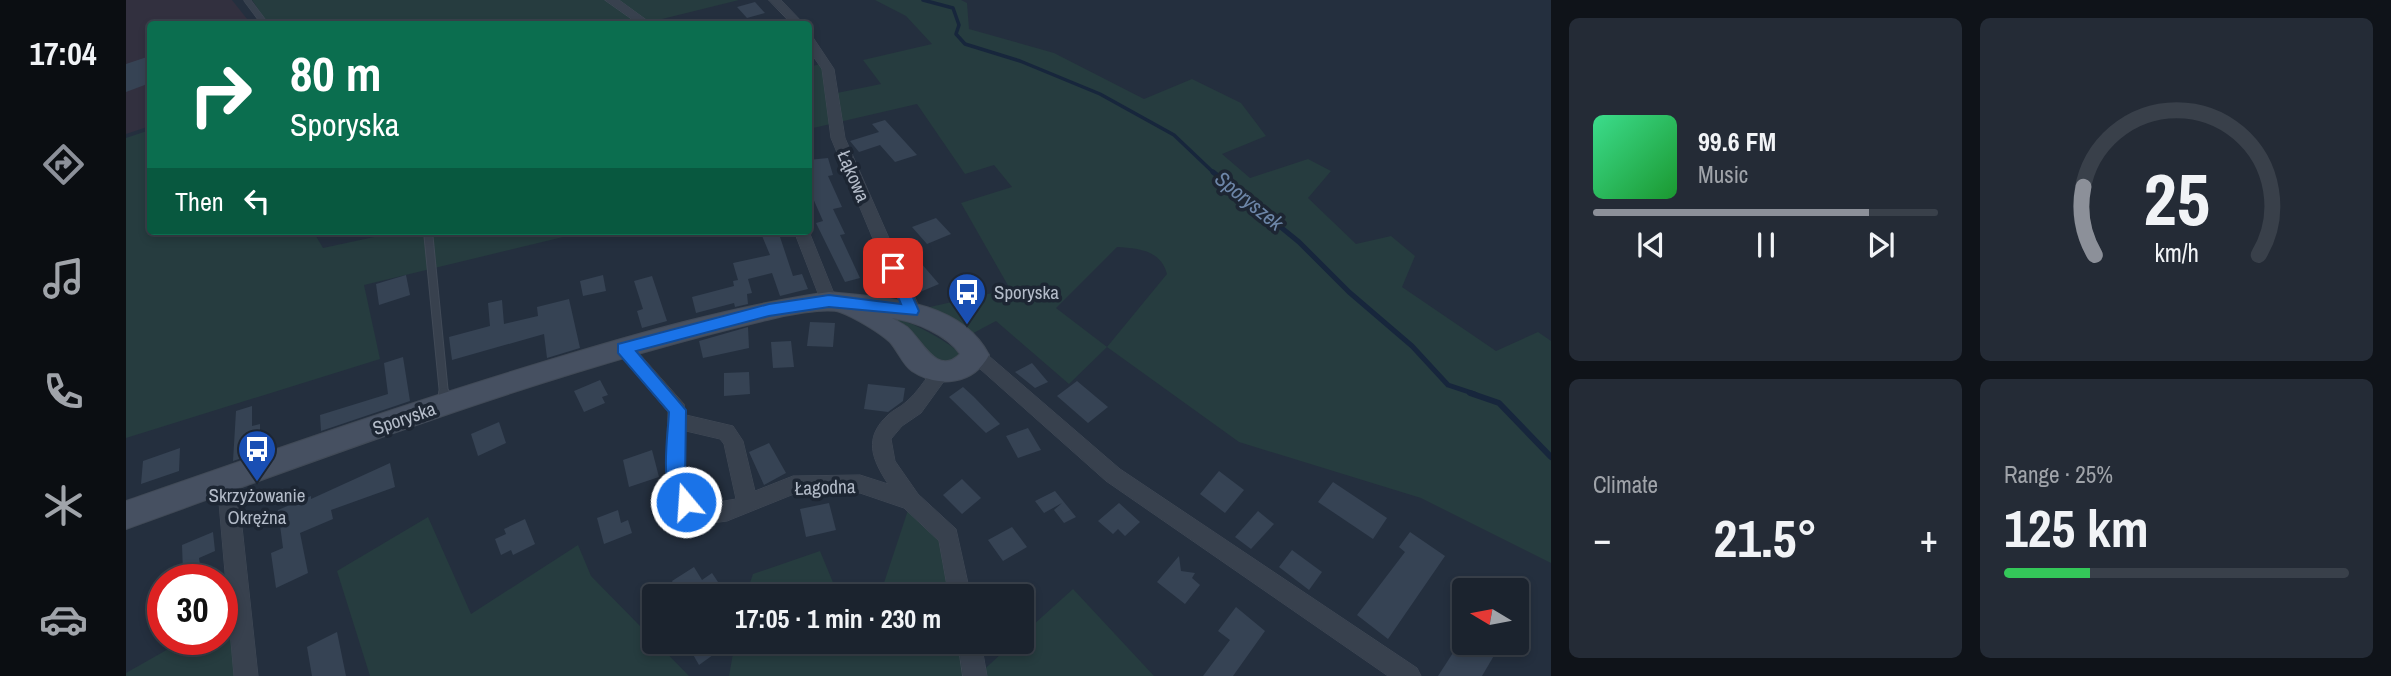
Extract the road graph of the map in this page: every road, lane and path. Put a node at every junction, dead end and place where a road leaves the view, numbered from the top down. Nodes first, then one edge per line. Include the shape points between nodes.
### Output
1 (247, 0) edge
2 (611, 0) edge
3 (775, 0) edge
4 (263, 21) edge
5 (642, 21) edge
6 (794, 21) edge
7 (812, 45) edge
8 (428, 235) edge
9 (804, 235) edge
10 (839, 303) junction
11 (912, 311) junction
12 (624, 348) junction
13 (976, 355) junction
14 (941, 372) junction
15 (445, 403) junction
16 (678, 421) junction
17 (227, 480) junction
18 (911, 501) junction
19 (748, 504) junction
20 (126, 515) edge
21 (957, 584) edge
22 (971, 654) edge
23 (246, 676) edge
24 (975, 676) edge
25 (1409, 676) edge

1 - 4 lane
2 - 5 street
3 - 6 street
7 - 11 street, Łąkowa via 828,69 838,138
8 - 15 lane
9 - 10 street
10 - 11 street, Sporyska
10 - 12 street, Sporyska via 769,310
10 - 14 street via 898,334 920,363
11 - 13 street, Sporyska via 964,338
12 - 15 street, Sporyska
12 - 16 street via 677,410
13 - 14 street via 963,368
13 - 25 street, Sporyska via 1113,475
14 - 18 street via 914,407 881,437 886,464
15 - 17 street, Sporyska
16 - 19 street via 726,432 733,441
16 - 19 street, Łagodna via 676,489 696,515
17 - 20 street, Sporyska
17 - 23 street
18 - 19 street, Łagodna via 859,484 793,485
18 - 21 street, Łagodna via 948,536
22 - 24 street

